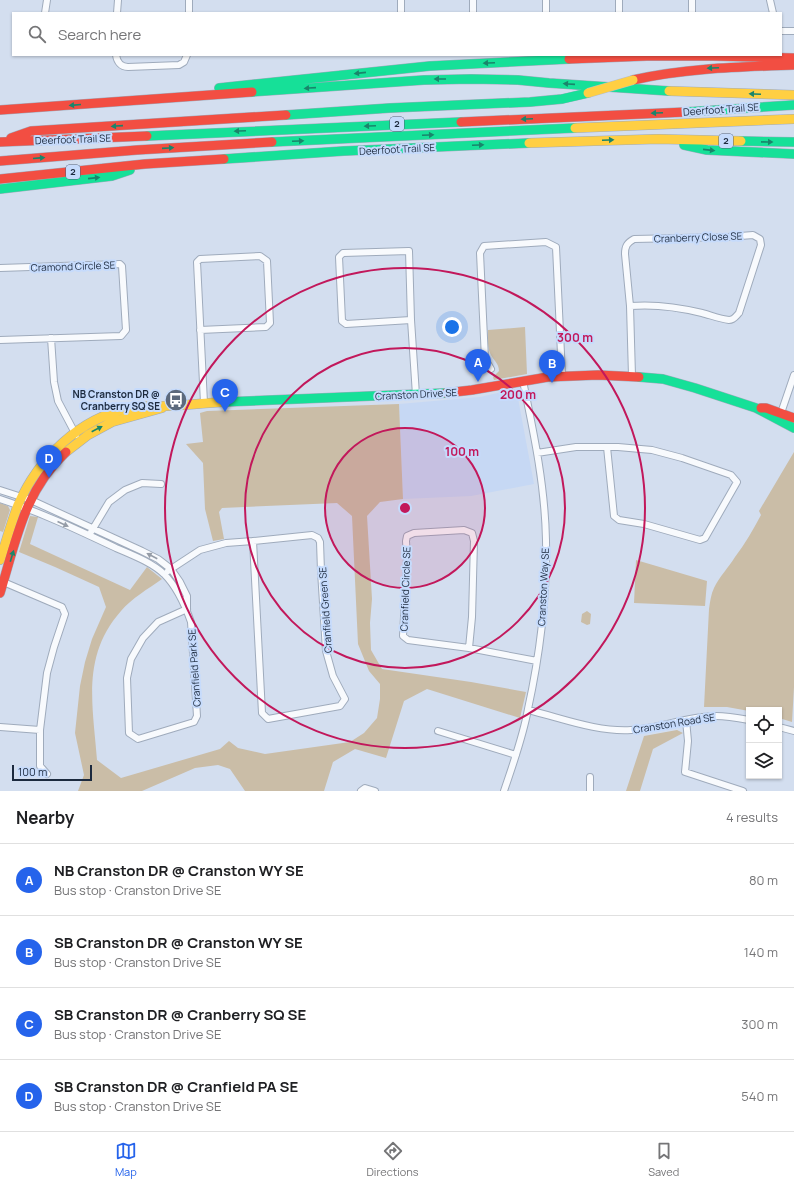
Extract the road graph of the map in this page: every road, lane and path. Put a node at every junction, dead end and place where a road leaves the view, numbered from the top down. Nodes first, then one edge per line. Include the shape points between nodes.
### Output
1 (47, 0) edge
2 (118, 0) edge
3 (189, 0) edge
4 (401, 0) edge
5 (473, 0) edge
6 (546, 0) edge
7 (619, 0) edge
8 (692, 0) edge
9 (770, 0) edge
10 (45, 12) edge
11 (117, 12) edge
12 (188, 12) edge
13 (400, 12) edge
14 (473, 12) edge
15 (546, 12) edge
16 (619, 12) edge
17 (692, 12) edge
18 (773, 12) edge
19 (782, 31) edge
20 (794, 31) edge
21 (116, 56) edge
22 (187, 56) edge
23 (794, 58) edge
24 (794, 65) edge
25 (794, 95) edge
26 (128, 101) junction
27 (794, 105) edge
28 (0, 110) edge
29 (794, 119) edge
30 (658, 140) junction
31 (0, 142) edge
32 (794, 142) edge
33 (794, 154) edge
34 (0, 162) edge
35 (145, 164) junction
36 (0, 179) edge
37 (0, 189) edge
38 (0, 268) edge
39 (630, 306) junction
40 (411, 320) junction
41 (200, 330) junction
42 (51, 338) junction
43 (0, 340) edge
44 (491, 370) dead end
45 (562, 375) junction
46 (794, 375) edge
47 (632, 376) junction
48 (523, 381) junction
49 (416, 394) junction
50 (204, 403) junction
51 (780, 416) junction
52 (794, 418) edge
53 (794, 428) edge
54 (77, 436) junction
55 (607, 447) junction
56 (537, 453) junction
57 (161, 484) dead end
58 (0, 490) edge
59 (0, 499) edge
60 (20, 501) junction
61 (29, 504) junction
62 (93, 528) junction
63 (89, 535) junction
64 (253, 541) junction
65 (0, 560) edge
66 (171, 569) junction
67 (163, 574) junction
68 (2, 581) edge
69 (0, 593) edge
70 (187, 608) junction
71 (468, 648) junction
72 (537, 661) junction
73 (528, 710) junction
74 (746, 719) edge
75 (686, 720) junction
76 (0, 728) edge
77 (782, 728) edge
78 (40, 730) junction
79 (438, 731) dead end
80 (794, 731) edge
81 (516, 755) junction
82 (47, 774) dead end
83 (590, 777) dead end
84 (361, 791) edge
85 (374, 791) edge
86 (504, 791) edge
87 (590, 791) edge
88 (743, 791) edge

1 - 10 street
2 - 11 street
3 - 12 street
4 - 13 street
5 - 14 street
6 - 15 street
7 - 16 street
8 - 17 street
9 - 18 street
19 - 20 street
21 - 22 street via 122,66 128,67 179,65
23 -> 26 main road via 647,56 430,66 144,96
24 -> 31 main road, bridge via 661,73 562,99 31,131
25 -> 26 main road via 481,79 424,80
26 -> 28 main road
27 -> 31 main road, Deerfoot Trail SE / 2
34 -> 29 main road via 237,144
30 -> 32 main road, Deerfoot Trail SE / 2
30 -> 33 main road via 707,150
35 -> 30 main road, Deerfoot Trail SE / 2 via 542,142
35 - 36 main road, Deerfoot Trail SE / 2
37 -> 35 main road via 112,176
38 - 42 street, Cramond Circle SE via 120,264 122,266 126,330 121,336
39 - 39 street, Cranberry Close SE via 625,248 634,239 753,235 760,238 761,245 739,313 735,318 730,320 670,307
39 - 47 street, Cranberry Close SE
40 - 40 street via 346,324 342,321 339,257 343,253 409,251
40 - 49 street
41 - 41 street via 266,327 270,323 267,261 260,256 200,259 197,262
41 - 50 street
42 - 43 street, Cramond Circle SE
42 - 54 street via 58,401
44 - 45 street via 485,359 480,253 484,246 546,242 556,247
45 - 47 main road, Cranston Drive SE
45 - 48 main road, Cranston Drive SE
46 - 51 street
47 - 51 main road, Cranston Drive SE via 663,379 756,408 762,413
48 - 49 main road, Cranston Drive SE via 472,390
48 - 56 street, Cranston Way SE
49 - 50 main road, Cranston Drive SE
50 - 54 main road, Cranston Drive SE via 127,408 111,413
51 - 52 main road, Cranston Drive SE
51 - 53 main road, Cranston Drive SE
54 - 60 main road, Cranston Drive SE via 55,449 36,472
54 - 61 main road, Cranston Drive SE via 51,467
55 - 55 street via 652,450 682,458 731,475 737,482 705,538 700,540 644,524 619,520 614,516
55 - 56 street via 576,447
56 - 72 street, Cranston Way SE via 546,540 545,587
57 - 62 street via 142,483 125,490 109,502
58 - 60 street
59 - 60 street
60 - 61 street
60 - 65 main road, Cranston Drive SE
61 - 62 street, Cranfield Park SE
61 -> 63 street, Cranfield Park SE
68 -> 61 main road, Cranston Drive SE
62 - 63 street
66 -> 62 street, Cranfield Park SE via 147,554
63 - 67 street, Cranfield Park SE via 150,564
64 - 64 street, Cranfield Green SE via 312,535 318,538 326,645 333,676 345,698 340,706 268,719 262,713
64 - 66 street, Cranfield Green SE via 226,543 200,550
66 - 67 street, Cranfield Green SE
66 - 70 street, Cranfield Park SE via 187,596
67 - 70 street, Cranfield Park SE via 174,586
68 - 69 main road, Cranston Drive SE
68 - 78 street via 62,607 64,614 47,673
70 - 70 street, Cranfield Park SE via 191,622 197,716 194,722 138,739 129,733 127,678 131,659 143,638 158,622
71 - 71 street, Cranfield Circle SE via 408,640 403,636 407,536 414,533 464,530 472,533 472,617
71 - 72 street, Cranfield Circle SE
72 - 73 street, Cranston Way SE
73 - 75 street, Cranston Road SE via 592,727 614,730 640,729
73 - 81 street, Cranston Way SE
74 - 75 street, Cranston Road SE via 714,716
75 - 88 street via 688,741 684,772
76 - 78 street
77 - 80 street
78 - 82 street via 40,766
79 - 81 street
81 - 86 street, Cranston Way SE
83 - 87 street
84 - 85 street via 365,788

